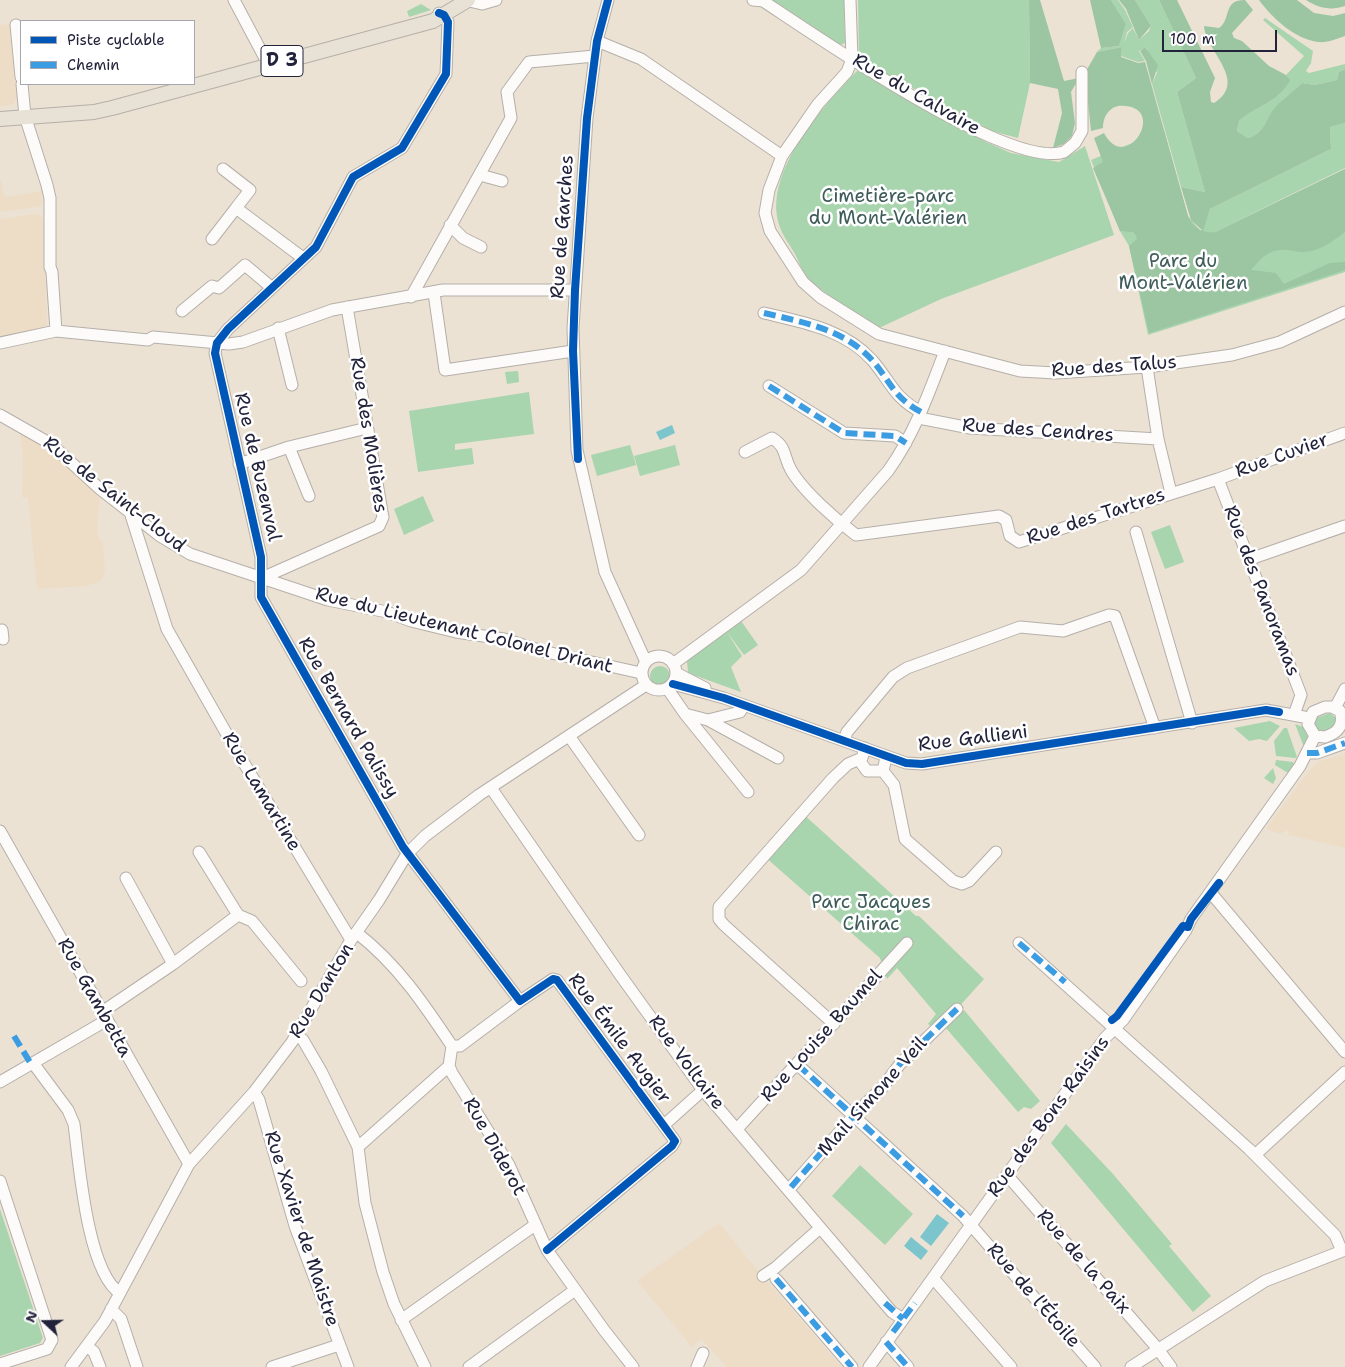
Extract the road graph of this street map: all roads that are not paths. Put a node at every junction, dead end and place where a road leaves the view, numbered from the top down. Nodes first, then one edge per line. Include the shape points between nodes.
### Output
1 (234, 0) edge
2 (465, 0) edge
3 (496, 0) edge
4 (608, 0) edge
5 (760, 0) edge
6 (850, 0) edge
7 (442, 14) junction
8 (16, 25) dead end
9 (597, 41) junction
10 (595, 56) junction
11 (852, 59) junction
12 (268, 64) junction
13 (20, 67) edge
14 (1082, 72) dead end
15 (195, 84) edge
16 (22, 85) edge
17 (192, 85) edge
18 (26, 116) junction
19 (0, 119) edge
20 (782, 156) junction
21 (223, 169) dead end
22 (480, 175) junction
23 (502, 181) dead end
24 (236, 208) junction
25 (450, 225) junction
26 (212, 238) dead end
27 (481, 247) dead end
28 (303, 258) junction
29 (271, 287) junction
30 (575, 290) junction
31 (434, 293) junction
32 (411, 297) junction
33 (347, 306) junction
34 (182, 311) dead end
35 (1345, 312) edge
36 (764, 313) dead end
37 (278, 328) junction
38 (56, 331) junction
39 (0, 343) edge
40 (217, 343) junction
41 (573, 351) junction
42 (945, 352) junction
43 (1147, 366) junction
44 (292, 385) dead end
45 (769, 386) dead end
46 (0, 415) edge
47 (920, 415) junction
48 (367, 428) junction
49 (1345, 433) edge
50 (1158, 438) junction
51 (906, 443) junction
52 (289, 447) junction
53 (744, 452) dead end
54 (239, 464) junction
55 (1218, 478) junction
56 (1170, 493) junction
57 (309, 496) dead end
58 (130, 512) junction
59 (841, 524) junction
60 (148, 526) junction
61 (1345, 526) edge
62 (1136, 532) dead end
63 (138, 539) junction
64 (1250, 559) junction
65 (262, 578) junction
66 (288, 586) joint
67 (262, 598) joint
68 (646, 662) junction
69 (641, 673) junction
70 (672, 677) junction
71 (646, 685) junction
72 (1345, 689) edge
73 (744, 705) junction
74 (1335, 708) junction
75 (685, 714) junction
76 (1294, 716) junction
77 (1309, 718) junction
78 (708, 720) junction
79 (1192, 723) junction
80 (1344, 726) edge
81 (1155, 728) junction
82 (569, 736) junction
83 (1315, 736) junction
84 (844, 740) junction
85 (1345, 743) edge
86 (865, 748) junction
87 (1307, 753) junction
88 (886, 757) junction
89 (778, 758) dead end
90 (859, 760) junction
91 (883, 772) junction
92 (491, 788) junction
93 (748, 792) dead end
94 (639, 835) dead end
95 (2, 838) edge
96 (199, 852) dead end
97 (996, 852) dead end
98 (407, 854) junction
99 (126, 878) dead end
100 (1211, 893) junction
101 (238, 916) junction
102 (354, 936) junction
103 (906, 943) dead end
104 (1019, 943) dead end
105 (173, 964) junction
106 (301, 981) dead end
107 (520, 1001) junction
108 (957, 1008) dead end
109 (104, 1016) junction
110 (834, 1024) junction
111 (1111, 1026) junction
112 (297, 1035) junction
113 (452, 1046) junction
114 (1345, 1052) edge
115 (33, 1063) junction
116 (798, 1065) junction
117 (449, 1066) junction
118 (1345, 1072) edge
119 (0, 1082) edge
120 (704, 1090) junction
121 (254, 1092) junction
122 (854, 1116) junction
123 (664, 1125) junction
124 (737, 1129) junction
125 (358, 1147) junction
126 (1255, 1155) junction
127 (189, 1164) junction
128 (1006, 1175) junction
129 (0, 1181) edge
130 (791, 1187) dead end
131 (971, 1224) junction
132 (535, 1225) junction
133 (820, 1228) junction
134 (548, 1250) junction
135 (1344, 1250) edge
136 (763, 1276) dead end
137 (933, 1278) junction
138 (776, 1279) dead end
139 (575, 1290) junction
140 (120, 1293) junction
141 (111, 1309) junction
142 (902, 1319) junction
143 (402, 1320) junction
144 (886, 1342) junction
145 (339, 1345) junction
146 (87, 1346) junction
147 (1158, 1349) junction
148 (703, 1353) dead end
149 (0, 1364) edge
150 (70, 1367) edge
151 (100, 1367) edge
152 (137, 1367) edge
153 (272, 1367) edge
154 (348, 1367) edge
155 (425, 1367) edge
156 (469, 1367) edge
157 (634, 1367) edge
158 (697, 1367) edge
159 (852, 1367) edge
160 (868, 1367) edge
161 (908, 1367) edge
162 (1011, 1367) edge
163 (1095, 1367) edge
164 (1131, 1367) edge
165 (1171, 1367) edge

1 - 12 street
2 - 3 street via 482,4
2 - 7 main road, D 3
4 - 9 street, Rue de Garches
5 - 11 street, Rue du Calvaire
6 - 11 street
7 - 12 main road, D 3 via 421,24
7 - 28 street via 448,22 446,74 402,148 354,177 318,243
8 - 13 street
9 - 10 street, Rue de Garches
9 - 20 street via 641,59
10 - 22 street via 529,62 507,92 511,118
10 - 30 street, Rue de Garches via 586,118
11 - 14 street, Rue du Calvaire via 988,136 1044,153 1059,154 1075,144 1082,131
11 - 20 street, Rue des Talus via 847,72 818,104
12 - 15 main road, D 3
16 - 18 street
17 - 18 main road, D 3 via 94,112
18 - 19 main road, D 3
18 - 38 street via 50,198 50,267
20 - 42 street, Rue des Talus via 769,190 765,213 770,231 811,290 879,334
21 - 24 street via 250,190
22 - 23 street
22 - 25 street
24 - 26 street
24 - 28 street
25 - 27 street via 463,238
25 - 32 street
28 - 29 street
29 - 34 street via 245,265 218,288 212,286
29 - 40 street
30 - 31 street via 444,290
30 - 41 street, Rue de Garches
31 - 32 street
31 - 41 street via 444,370
32 - 33 street
33 - 37 street
33 - 48 street, Rue des Molières
35 - 43 street, Rue des Talus via 1280,342 1232,355
36 - 47 street via 826,328 872,360 898,397
37 - 40 street via 244,342
37 - 44 street
38 - 39 street
38 - 40 street
40 - 54 street, Rue de Buzenval via 215,353
41 - 68 street, Rue de Garches via 578,458 605,572
42 - 43 street, Rue des Talus via 1020,371 1056,373
42 - 47 street
43 - 50 street
45 - 51 street via 844,433 895,436
46 - 58 street, Rue de Saint-Cloud via 51,444
47 - 50 street, Rue des Cendres via 970,428
47 - 51 street
48 - 52 street
48 - 65 street, Rue des Molières via 383,518 379,526
49 - 55 street, Rue Cuvier
50 - 56 street
51 - 59 street via 888,471
52 - 54 street
52 - 57 street
53 - 59 street via 772,438 781,444 791,470
54 - 65 street, Rue de Buzenval via 261,557
55 - 56 street, Rue des Tartres
55 - 64 street, Rue des Panoramas
56 - 59 street, Rue des Tartres via 1019,542 1010,536 1006,520 999,516 856,535
58 - 60 street, Rue de Saint-Cloud
58 - 63 street, Rue Lamartine
59 - 70 street via 801,570
60 - 63 street via 142,529
60 - 65 street, Rue de Saint-Cloud via 190,554
61 - 64 street
62 - 79 street
63 - 102 street, Rue Lamartine via 160,613 174,642 233,746
64 - 76 street, Rue des Panoramas via 1301,696
65 - 66 street, Rue de Saint-Cloud
65 - 67 street, Rue de Buzenval
66 - 69 street, Rue du Lieutenant Colonel Driant via 328,600 380,610 456,632 504,638 542,651
67 - 98 street, Rue Bernard Palissy
68 - 69 street
68 - 70 street via 660,656 668,659
69 - 71 street
70 - 71 street via 656,690
70 - 73 street, Rue Gallieni
70 - 75 street
71 - 82 street, Rue Danton
72 - 74 street
73 - 78 street via 740,712
73 - 84 street, Rue Gallieni
74 - 77 street via 1320,709
74 - 80 street via 1343,716
75 - 78 street
75 - 93 street
76 - 77 street, Rue Gallieni
76 - 79 street, Rue Gallieni via 1266,710
77 - 83 street via 1308,724
78 - 89 street
79 - 81 street, Rue Gallieni
80 - 83 street via 1325,738
81 - 84 street via 1115,616 1109,615 1063,631 1020,627 907,668 893,677 847,732
81 - 88 street, Rue Gallieni via 922,764
82 - 92 street, Rue Danton
82 - 94 street
83 - 87 street, Rue des Bons Raisins
84 - 86 street, Rue Gallieni
85 - 87 street via 1317,753
86 - 88 street, Rue Gallieni
86 - 90 street
87 - 100 street, Rue des Bons Raisins
88 - 91 street
90 - 91 street via 867,771
90 - 110 street via 848,764 833,778 719,907 719,919 724,925
91 - 97 street via 894,785 905,839 953,881 962,884 969,881
92 - 98 street, Rue Danton
92 - 120 street, Rue Voltaire
95 - 109 street, Rue Gambetta
96 - 101 street
98 - 102 street, Rue Danton
98 - 107 street
99 - 105 street
100 - 111 street, Rue des Bons Raisins
100 - 114 street
101 - 105 street
101 - 106 street via 252,920
102 - 112 street, Rue Danton
102 - 113 street via 388,958
103 - 110 street, Rue Louise Baumel
104 - 111 street
105 - 109 street
107 - 113 street via 460,1046
107 - 123 street, Rue Émile Augier via 552,979 557,980
108 - 122 street, Mail Simone Veil via 900,1064
109 - 115 street
109 - 127 street, Rue Gambetta
110 - 116 street, Rue Louise Baumel
111 - 126 street
111 - 128 street, Rue des Bons Raisins
112 - 121 street, Rue Danton
112 - 125 street via 321,1071
113 - 117 street
115 - 119 street
115 - 140 street via 68,1110 74,1124 90,1234 110,1286
116 - 122 street, Rue de l'Étoile
116 - 124 street, Rue Louise Baumel
117 - 125 street
117 - 132 street, Rue Diderot via 509,1165
118 - 126 street
120 - 123 street
120 - 124 street, Rue Voltaire
121 - 127 street, Rue Danton
121 - 145 street, Rue Xavier de Maistre via 295,1226
122 - 130 street, Mail Simone Veil
122 - 131 street, Rue de l'Étoile
123 - 134 street, Rue Émile Augier via 675,1141 672,1146
124 - 133 street, Rue Voltaire
125 - 143 street via 372,1235
126 - 135 street via 1335,1235
127 - 140 street, Rue Danton
128 - 131 street, Rue des Bons Raisins
128 - 147 street, Rue de la Paix
129 - 149 street via 52,1340 48,1349
131 - 137 street, Rue des Bons Raisins
131 - 163 street, Rue de l'Étoile
132 - 134 street, Rue Diderot
132 - 143 street
133 - 136 street
133 - 142 street, Rue Voltaire via 892,1312
134 - 139 street, Rue Diderot
135 - 147 street via 1265,1280
137 - 142 street, Rue des Bons Raisins
137 - 162 street
138 - 159 street
139 - 156 street
139 - 157 street, Rue Diderot
140 - 141 street, Rue Danton
141 - 146 street, Rue Danton
141 - 152 street via 121,1319
142 - 144 street, Rue des Bons Raisins
143 - 155 street
144 - 160 street, Rue des Bons Raisins
144 - 161 street
145 - 153 street
145 - 154 street, Rue Xavier de Maistre
146 - 150 street, Rue Danton
146 - 151 street via 94,1352
147 - 164 street
147 - 165 street, Rue de la Paix
148 - 158 street

